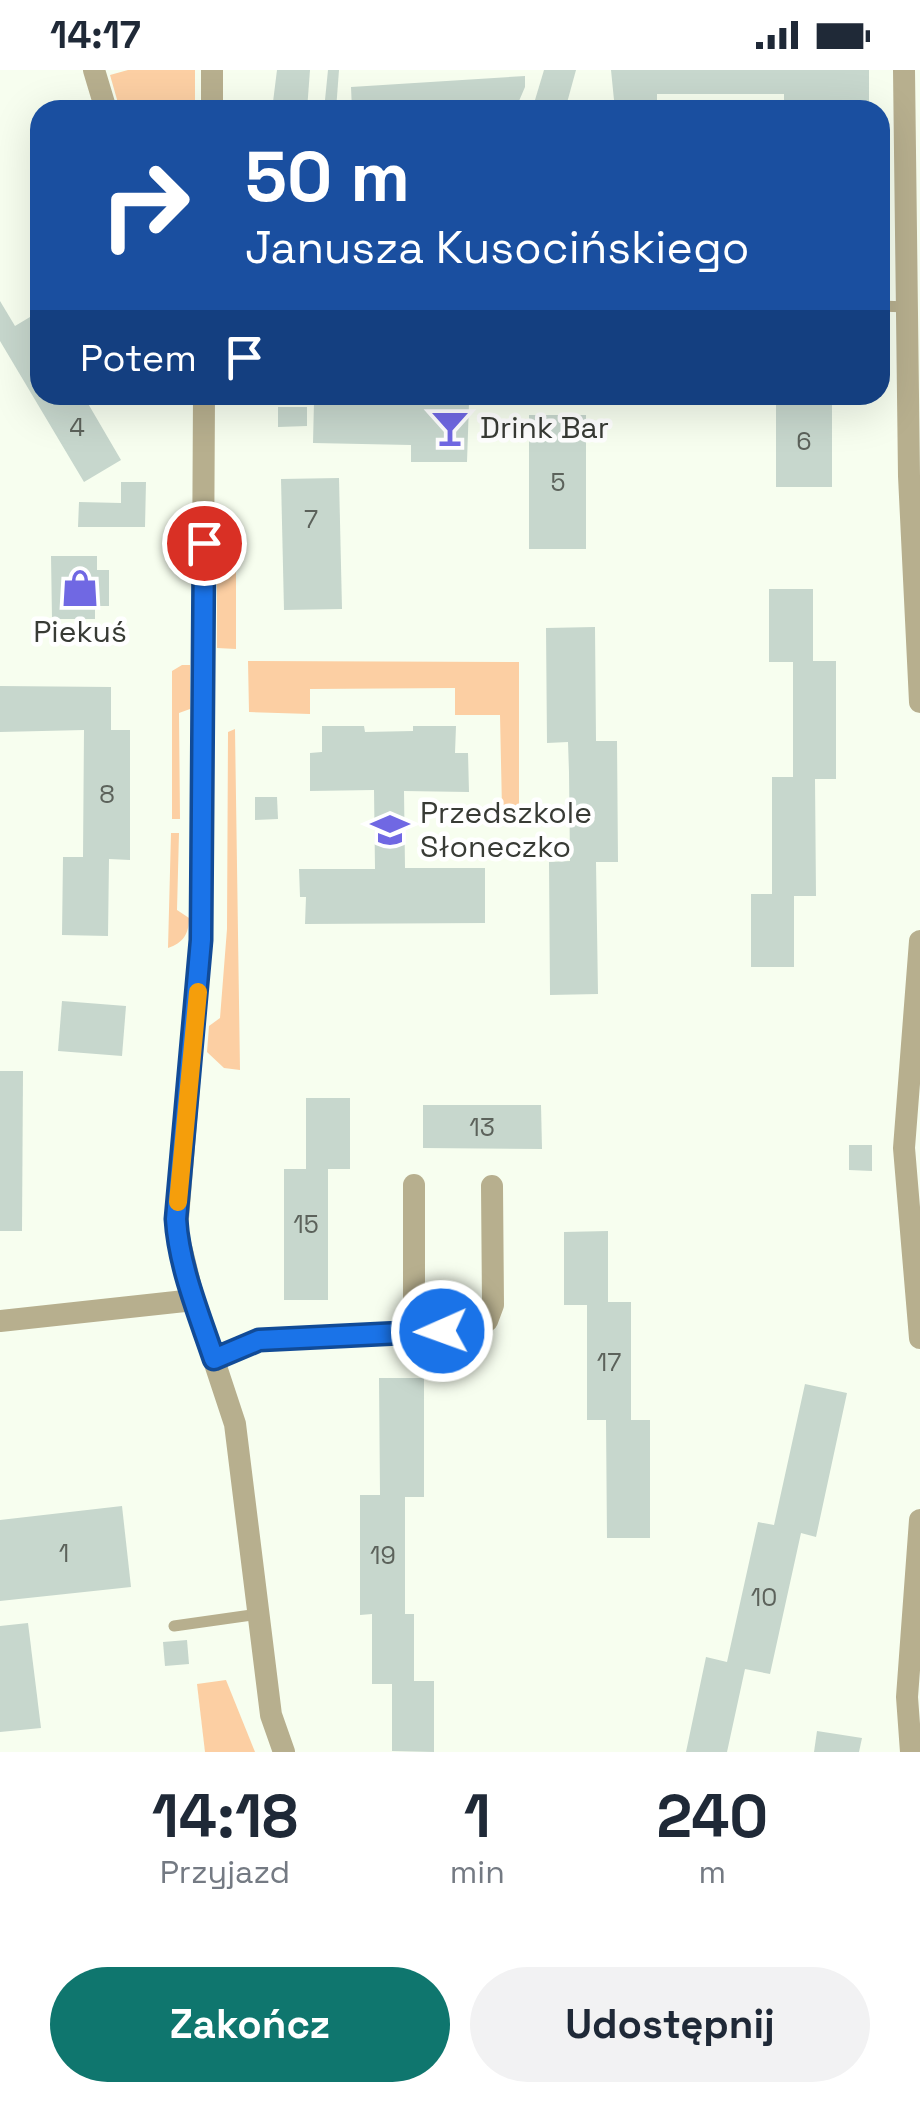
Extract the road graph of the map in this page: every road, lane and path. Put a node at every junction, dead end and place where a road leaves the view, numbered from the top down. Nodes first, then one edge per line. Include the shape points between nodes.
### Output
1 (94, 70) edge
2 (212, 70) edge
3 (904, 70) edge
4 (103, 100) edge
5 (212, 100) edge
6 (890, 306) edge
7 (907, 307) junction
8 (201, 409) edge
9 (920, 702) edge
10 (920, 941) edge
11 (414, 1185) dead end
12 (492, 1186) dead end
13 (194, 1300) junction
14 (0, 1321) edge
15 (414, 1332) junction
16 (920, 1338) edge
17 (214, 1359) junction
18 (920, 1520) edge
19 (259, 1614) junction
20 (174, 1626) dead end
21 (284, 1752) edge
22 (911, 1752) edge

1 - 4 street
2 - 5 street
3 - 7 street
6 - 7 lane
7 - 9 street
8 - 13 street via 201,940 176,1219
10 - 16 street via 904,1148
11 - 15 street
12 - 15 street via 487,1321 471,1330
13 - 14 street
13 - 17 street
15 - 17 street via 259,1340
17 - 19 street via 235,1424
18 - 22 street via 907,1696
19 - 20 lane
19 - 21 street via 272,1715

